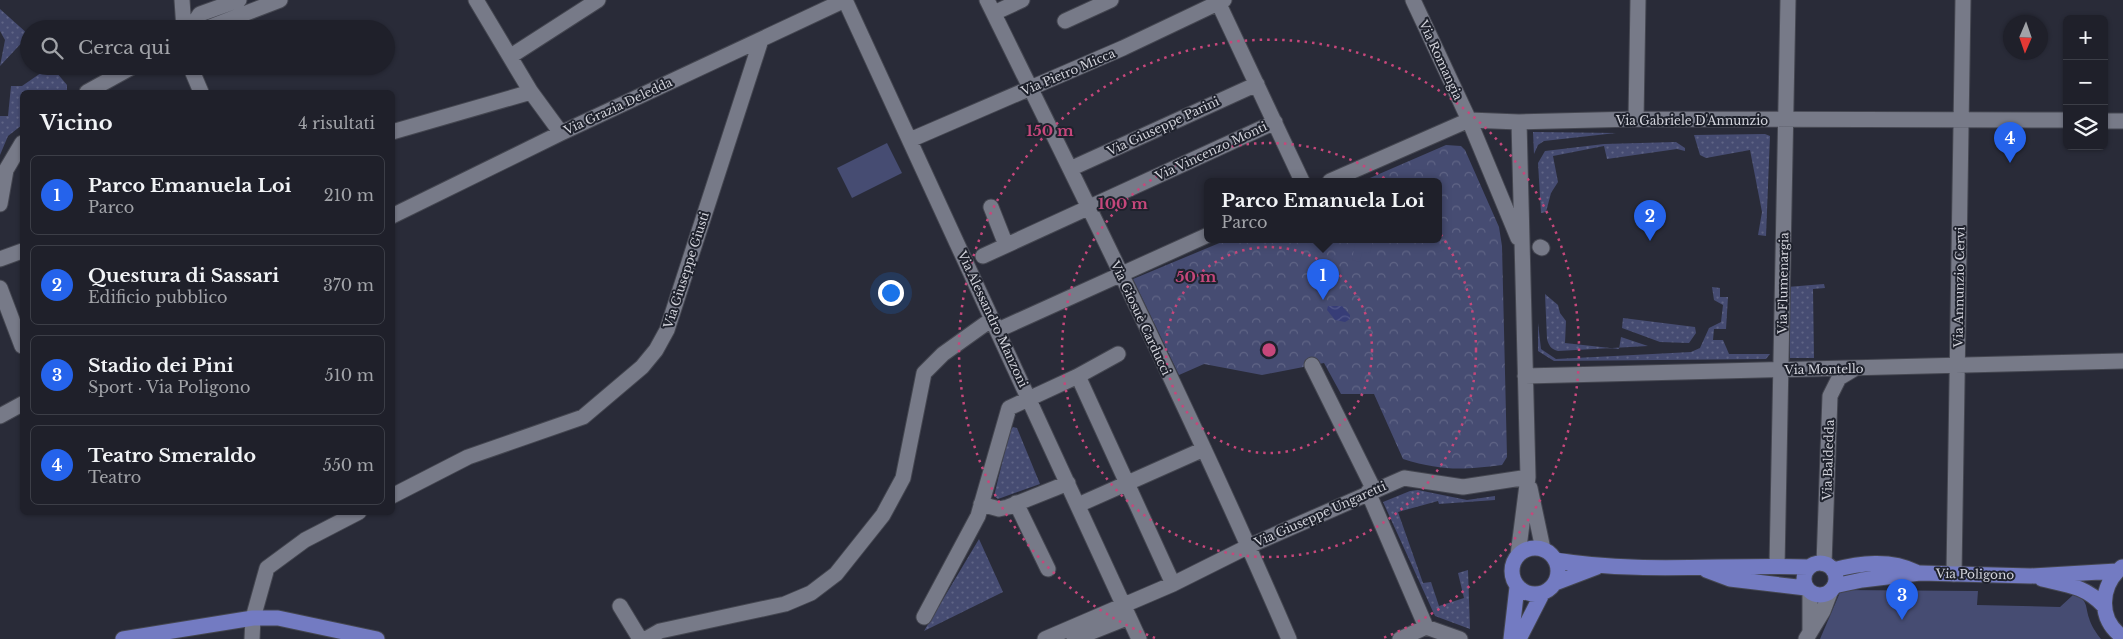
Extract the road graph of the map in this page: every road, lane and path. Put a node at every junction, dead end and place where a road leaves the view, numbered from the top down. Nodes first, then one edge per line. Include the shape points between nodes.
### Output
1 (182, 0) edge
2 (239, 0) edge
3 (280, 0) edge
4 (476, 0) edge
5 (598, 0) edge
6 (845, 0) edge
7 (1022, 0) edge
8 (1111, 0) edge
9 (1413, 0) edge
10 (1638, 0) edge
11 (1788, 0) edge
12 (1963, 0) edge
13 (1220, 1) edge
14 (990, 7) edge
15 (183, 20) edge
16 (196, 20) edge
17 (228, 20) edge
18 (1065, 22) dead end
19 (761, 40) junction
20 (510, 56) junction
21 (118, 75) edge
22 (194, 75) edge
23 (1257, 84) junction
24 (1030, 88) junction
25 (92, 90) edge
26 (200, 90) edge
27 (531, 92) junction
28 (1468, 120) junction
29 (1636, 120) junction
30 (1963, 120) junction
31 (2063, 120) edge
32 (1785, 121) junction
33 (2108, 121) edge
34 (2123, 121) edge
35 (1275, 122) junction
36 (1519, 122) junction
37 (395, 131) edge
38 (561, 133) junction
39 (910, 140) junction
40 (20, 146) edge
41 (1070, 169) junction
42 (1301, 178) edge
43 (1337, 178) edge
44 (0, 203) edge
45 (991, 208) dead end
46 (1088, 208) junction
47 (395, 215) edge
48 (1204, 238) edge
49 (1006, 245) junction
50 (1521, 246) junction
51 (20, 252) edge
52 (983, 256) dead end
53 (0, 259) edge
54 (1121, 275) junction
55 (0, 288) edge
56 (995, 324) junction
57 (20, 341) edge
58 (1118, 354) dead end
59 (2123, 361) edge
60 (1312, 365) dead end
61 (1957, 366) junction
62 (1856, 368) junction
63 (1782, 370) junction
64 (1078, 376) junction
65 (1525, 376) junction
66 (1029, 399) junction
67 (20, 405) edge
68 (0, 416) edge
69 (1204, 449) junction
70 (1528, 477) junction
71 (1068, 483) junction
72 (1127, 483) junction
73 (1371, 491) junction
74 (395, 494) edge
75 (1016, 503) junction
76 (982, 504) junction
77 (1078, 505) junction
78 (353, 515) edge
79 (1249, 546) junction
80 (1543, 549) junction
81 (1518, 555) junction
82 (1555, 560) junction
83 (1777, 566) junction
84 (1599, 567) junction
85 (1808, 567) junction
86 (1828, 567) junction
87 (1700, 568) junction
88 (1048, 569) dead end
89 (2120, 569) edge
90 (1920, 573) junction
91 (1954, 574) junction
92 (2031, 576) junction
93 (1555, 583) junction
94 (1173, 584) junction
95 (1517, 587) junction
96 (1832, 588) junction
97 (1808, 590) junction
98 (1542, 594) junction
99 (620, 606) dead end
100 (2104, 606) junction
101 (1126, 611) junction
102 (924, 617) dead end
103 (252, 618) junction
104 (1426, 627) junction
105 (1808, 634) edge
106 (2121, 637) edge
107 (123, 639) edge
108 (252, 639) edge
109 (378, 639) edge
110 (640, 639) edge
111 (646, 639) edge
112 (1045, 639) edge
113 (1074, 639) edge
114 (1139, 639) edge
115 (1289, 639) edge
116 (1400, 639) edge
117 (1460, 639) edge
118 (1511, 639) edge
119 (1519, 639) edge

1 - 15 street
2 - 16 street via 200,14
3 - 17 street
4 - 20 street
5 - 20 street
6 - 19 street, Via Grazia Deledda
6 - 39 street, Via Alessandro Manzoni
7 - 14 street
8 - 18 street
9 - 28 street, Via Romangia
10 - 29 street
11 - 32 street, Via Flumenargia
12 - 30 street, Via Annunzio Cervi
13 - 23 street
13 - 24 street, Via Pietro Micca
14 - 24 street, Via Giosuè Carducci
19 - 38 street, Via Grazia Deledda
19 - 74 street, Via Giuseppe Giusti via 667,330 656,350 642,367 583,417 468,457
20 - 27 street
21 - 25 street
22 - 26 street
23 - 35 street
23 - 41 street, Via Giuseppe Parini
24 - 39 street, Via Pietro Micca
24 - 41 street, Via Giosuè Carducci
27 - 37 street
27 - 38 street
28 - 36 street, Via Gabriele D'Annunzio
28 - 43 street, Via Gabriele D'Annunzio
28 - 50 street, Via Romangia
29 - 32 street, Via Gabriele D'Annunzio
29 - 36 street, Via Gabriele D'Annunzio
30 - 31 street, Via Gabriele D'Annunzio
30 - 32 street, Via Gabriele D'Annunzio
30 - 61 street, Via Annunzio Cervi
32 - 63 street, Via Flumenargia
33 - 34 street
35 - 42 street
35 - 46 street, Via Vincenzo Monti
36 - 50 street
38 - 47 street, Via Grazia Deledda
39 - 56 street, Via Alessandro Manzoni
40 - 44 street via 6,170
41 - 46 street, Via Giosuè Carducci
45 - 49 street
46 - 49 street, Via Vincenzo Monti
46 - 54 street, Via Giosuè Carducci
48 - 54 street
49 - 52 street, Via Vincenzo Monti
50 - 65 street
51 - 53 street
54 - 56 street
54 - 69 street, Via Giosuè Carducci
55 - 57 street
56 - 66 street, Via Alessandro Manzoni
56 - 111 street via 943,354 924,373 903,478 882,515 836,574 811,593 785,604 660,631
58 - 64 street
59 - 61 street, Via Montello
60 - 73 street
61 - 62 street, Via Montello
61 - 91 street, Via Annunzio Cervi
62 - 63 street, Via Montello
62 - 86 street, Via Baldedda via 1839,378 1830,396
63 - 65 street, Via Montello
63 - 83 street, Via Flumenargia
64 - 66 street
64 - 72 street
65 - 70 street
66 - 71 street, Via Alessandro Manzoni
66 - 76 street via 1008,408
67 - 68 street
69 - 72 street
69 - 79 street, Via Giosuè Carducci
70 - 73 street, Via Giuseppe Ungaretti via 1463,487 1404,478
70 - 80 street
70 - 81 street
71 - 75 street
71 - 77 street, Via Alessandro Manzoni
72 - 77 street
72 - 94 street
73 - 79 street, Via Giuseppe Ungaretti
73 - 104 street
75 - 76 street via 999,508
75 - 88 street
76 - 102 street
77 - 101 street, Via Alessandro Manzoni
78 - 103 street via 304,540 267,568
79 - 94 street, Via Giuseppe Ungaretti
79 - 115 street, Via Giosuè Carducci
80 - 81 main road via 1527,549
80 - 82 main road
81 - 95 main road via 1511,571
82 - 84 main road, Via Poligono
82 - 93 main road via 1558,571
83 - 85 main road, Via Poligono
83 - 87 main road, Via Poligono
84 - 87 main road, Via Poligono
84 - 93 main road, Via Poligono
85 - 86 main road, Via Poligono via 1818,563
85 - 97 main road via 1804,577
86 - 90 main road, Via Poligono via 1881,564
86 - 96 main road via 1836,581
87 - 97 main road, Via Poligono via 1730,579
89 - 92 main road, Via Poligono
89 - 100 main road via 2109,582
90 - 91 main road, Via Poligono
90 - 96 main road, Via Poligono via 1862,580
91 - 92 main road, Via Poligono
92 - 100 main road, Via Poligono via 2080,588 2093,594
93 - 98 main road
94 - 101 street, Via Giuseppe Ungaretti
95 - 98 main road via 1528,594
95 - 118 main road
96 - 97 main road, Via Poligono via 1820,595
96 - 105 street via 1823,611
97 - 105 street
98 - 119 main road
99 - 110 street
100 - 106 main road via 2112,626
101 - 112 street
101 - 113 street
101 - 114 street, Via Alessandro Manzoni
103 - 107 main road
103 - 108 street
103 - 109 main road via 278,618
104 - 116 street
104 - 117 street

